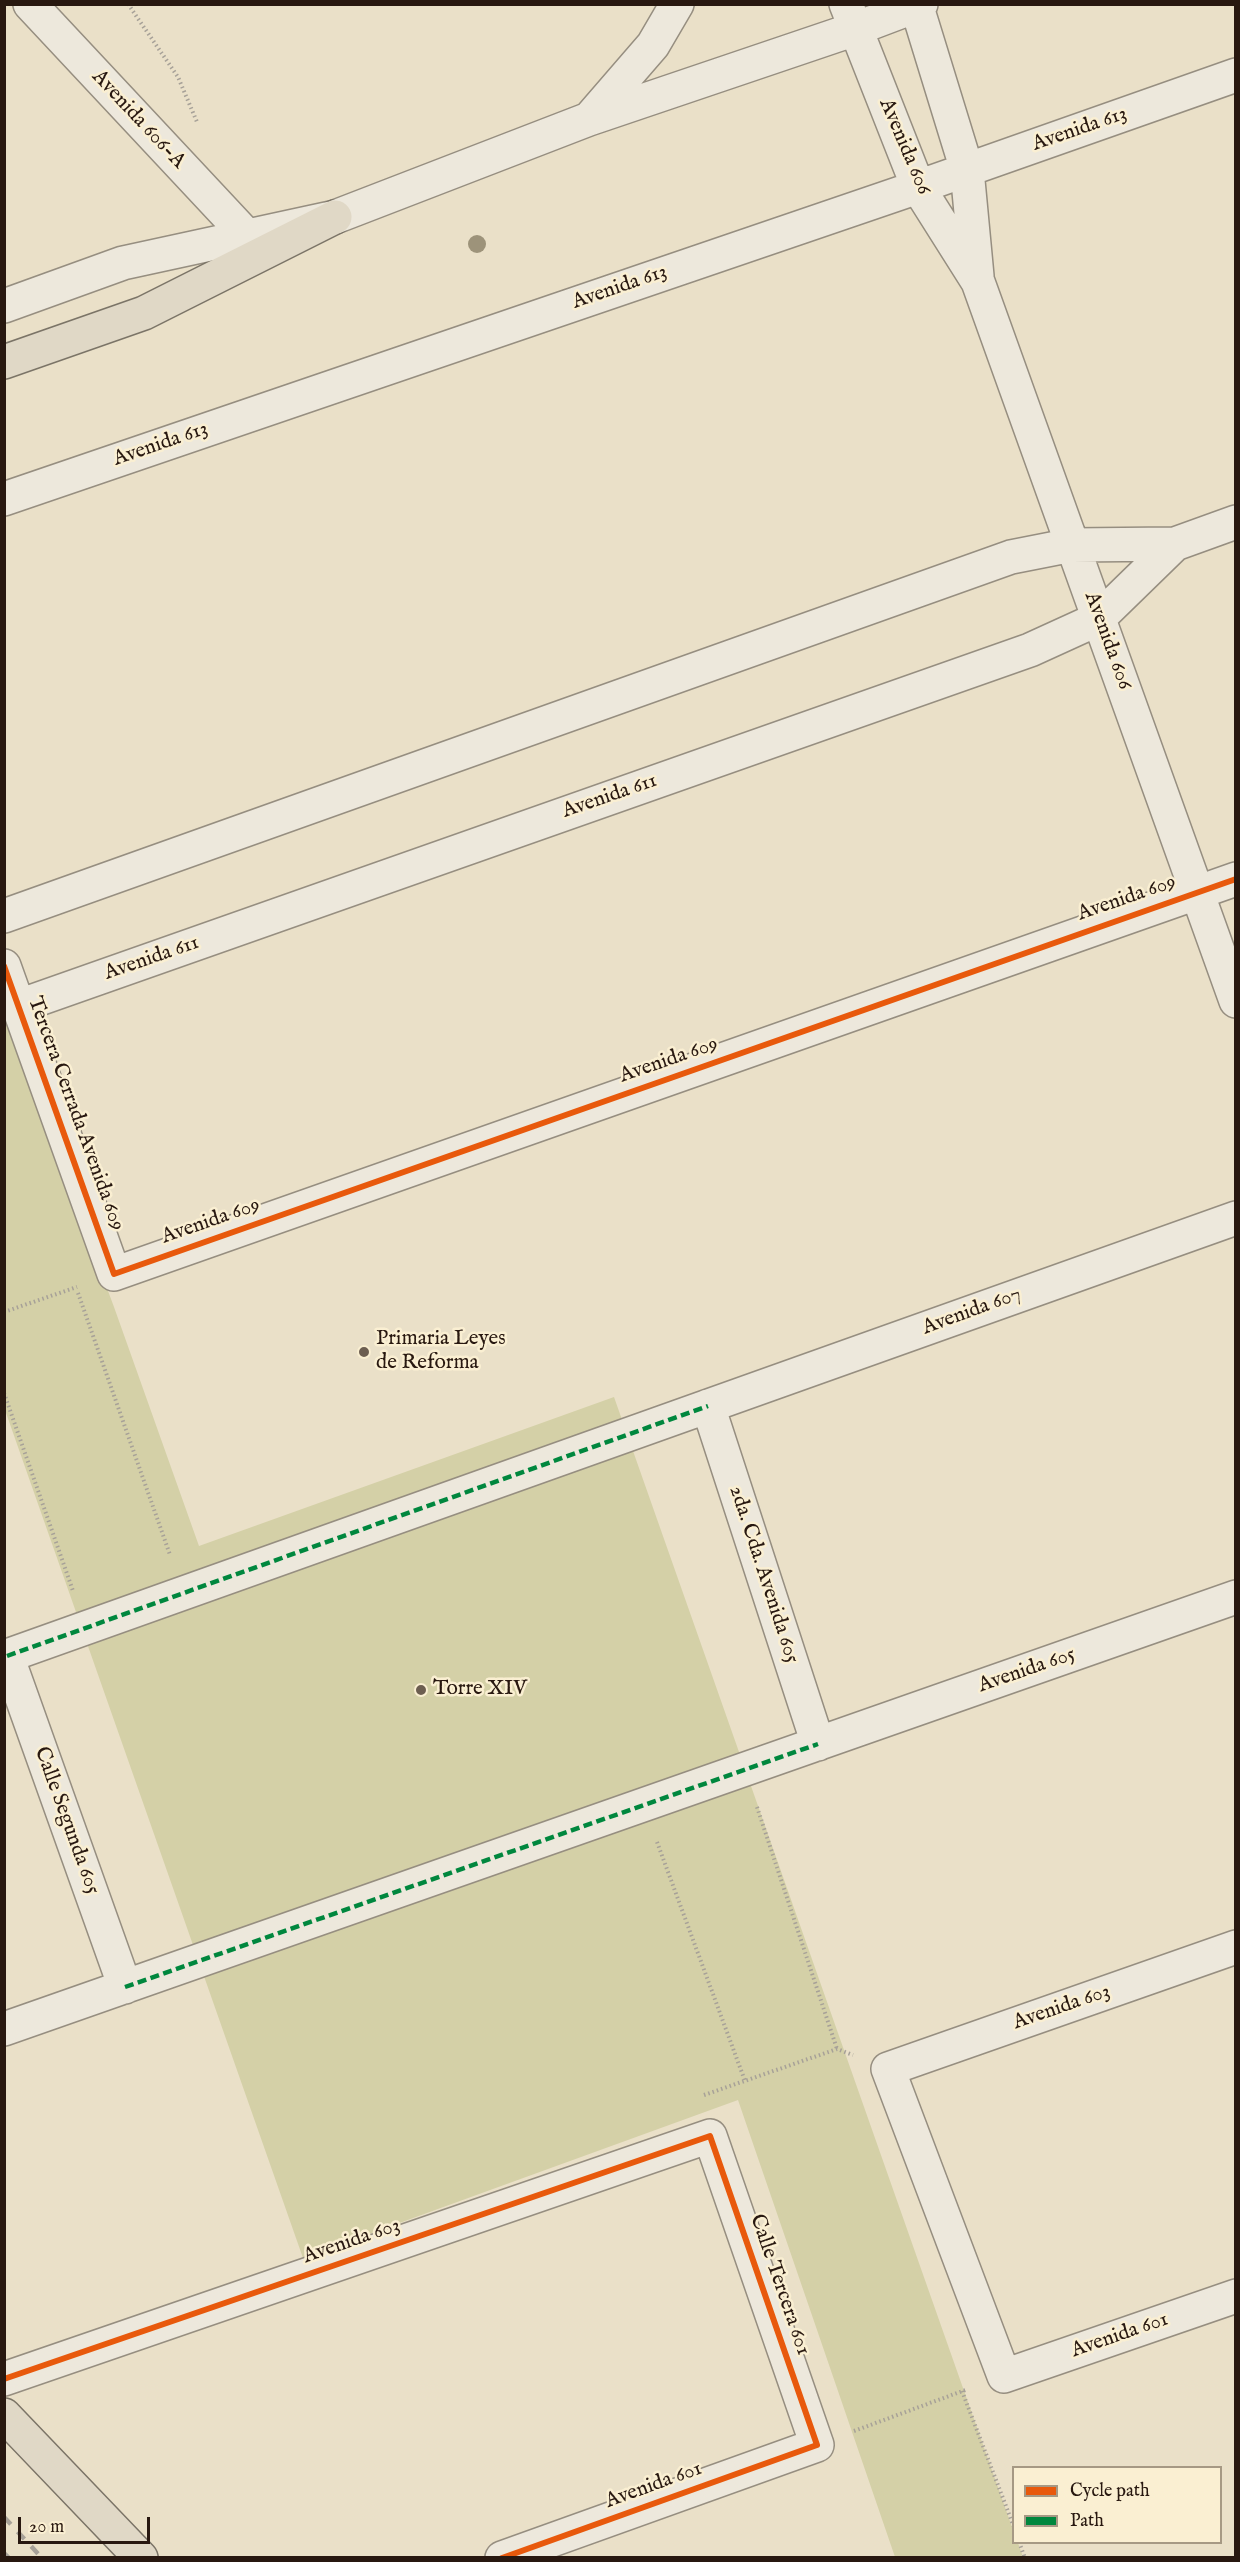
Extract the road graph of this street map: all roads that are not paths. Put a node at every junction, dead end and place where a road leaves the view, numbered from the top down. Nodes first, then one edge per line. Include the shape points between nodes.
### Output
1 (30, 4) edge
2 (677, 4) edge
3 (918, 5) edge
4 (851, 17) edge
5 (1236, 75) edge
6 (589, 119) junction
7 (967, 170) junction
8 (918, 188) junction
9 (335, 217) junction
10 (247, 236) junction
11 (978, 282) junction
12 (4, 306) edge
13 (4, 362) edge
14 (4, 499) edge
15 (1236, 522) edge
16 (1175, 544) junction
17 (1072, 545) junction
18 (1098, 619) junction
19 (1236, 879) edge
20 (1196, 892) junction
21 (4, 916) edge
22 (4, 966) edge
23 (1236, 1001) edge
24 (19, 1006) junction
25 (1236, 1218) edge
26 (114, 1274) joint
27 (708, 1406) junction
28 (1236, 1597) edge
29 (6, 1656) edge
30 (818, 1744) junction
31 (1236, 1947) edge
32 (125, 1987) junction
33 (4, 2029) edge
34 (710, 2136) joint
35 (1236, 2296) edge
36 (1004, 2376) joint
37 (4, 2379) edge
38 (4, 2415) edge
39 (816, 2445) joint
40 (141, 2558) edge
41 (502, 2558) edge

1 - 10 street, Avenida 606-A
2 - 6 street via 653,45
3 - 4 street
3 - 7 street, Avenida 606
4 - 6 street
4 - 8 street, Avenida 606
5 - 7 street, Avenida 613
6 - 9 street
7 - 8 street, Avenida 613
7 - 11 street, Avenida 606
8 - 11 street, Avenida 606
8 - 14 street, Avenida 613
9 - 10 street
9 - 13 highway via 144,313
10 - 12 street via 123,263
11 - 17 street, Avenida 606
15 - 16 street, Avenida 611
16 - 17 street, Avenida 611
16 - 18 street, Avenida 611
17 - 18 street, Avenida 606
17 - 21 street, Avenida 611 via 1011,557
18 - 20 street, Avenida 606
18 - 24 street, Avenida 611 via 1019,654
19 - 20 street, Avenida 609
20 - 23 street, Avenida 606
20 - 26 street, Avenida 609
22 - 24 street, Tercera Cerrada Avenida 609
24 - 26 street, Tercera Cerrada Avenida 609
25 - 27 street, Avenida 607
27 - 29 street, Avenida 607
27 - 30 street, 2da. Cda. Avenida 605
28 - 30 street, Avenida 605
29 - 32 street, Calle Segunda 605
30 - 32 street, Avenida 605
31 - 36 street, Avenida 603 via 888,2069
32 - 33 street
34 - 37 street, Avenida 603
34 - 39 street, Calle Tercera 601
35 - 36 street, Avenida 601
38 - 40 highway
39 - 41 street, Avenida 601

